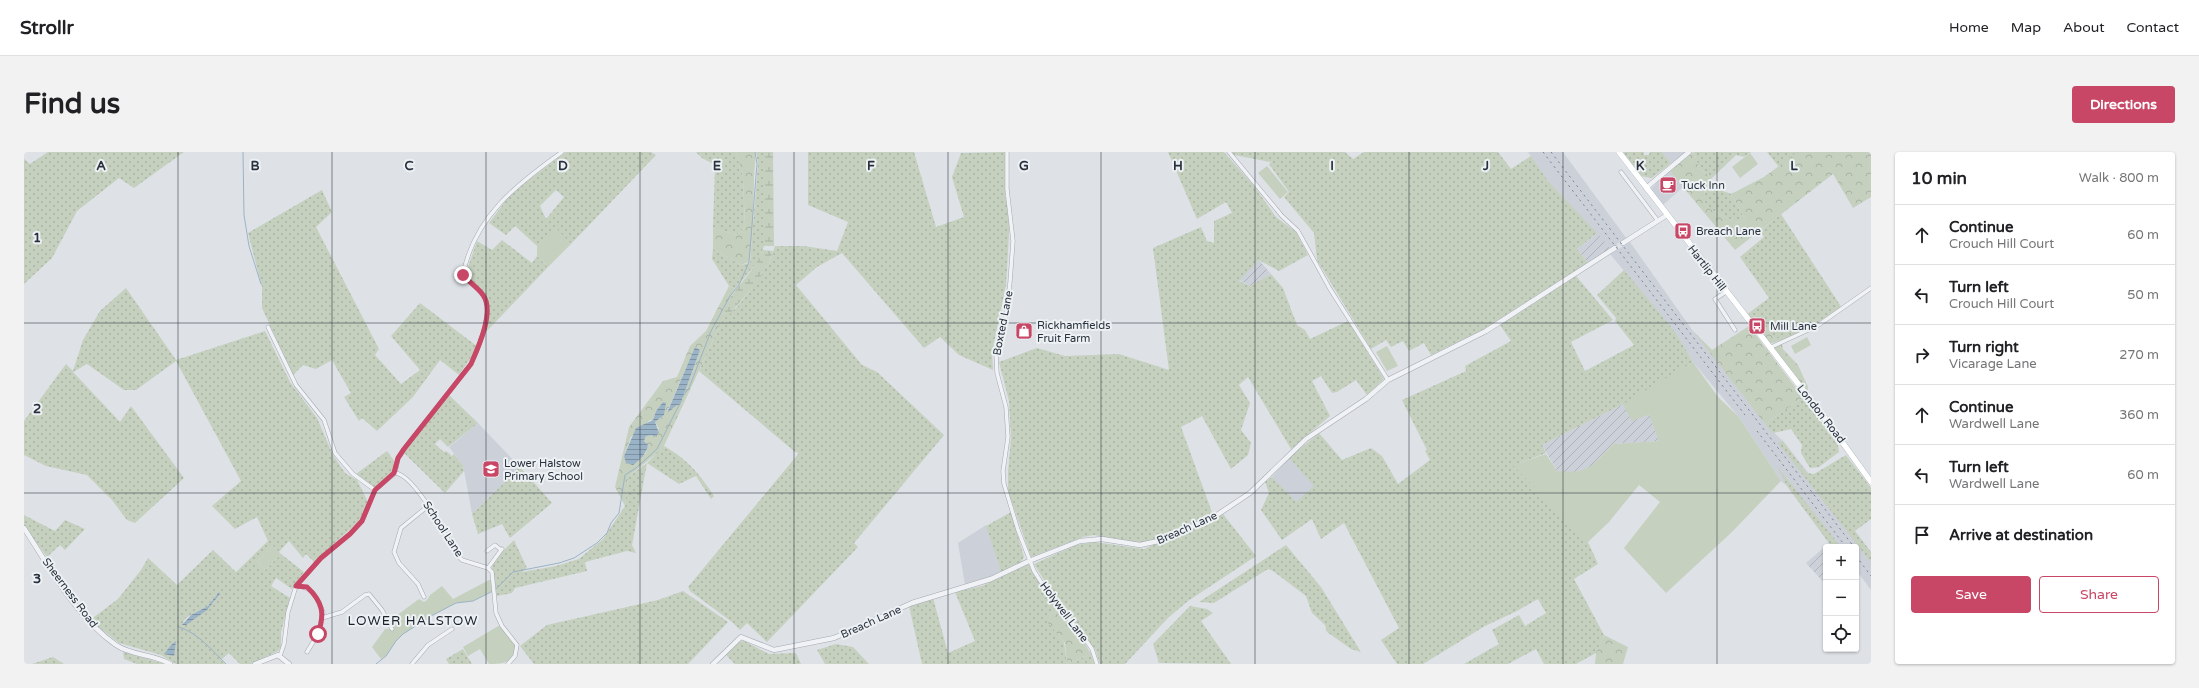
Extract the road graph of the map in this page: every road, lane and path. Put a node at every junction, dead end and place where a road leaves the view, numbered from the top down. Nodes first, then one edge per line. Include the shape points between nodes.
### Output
1 (562, 152) edge
2 (1007, 152) edge
3 (1229, 152) edge
4 (1619, 152) edge
5 (1689, 152) edge
6 (1621, 172) dead end
7 (1646, 188) junction
8 (1667, 215) junction
9 (1658, 221) junction
10 (1623, 243) dead end
11 (1614, 248) dead end
12 (1871, 288) edge
13 (1726, 292) junction
14 (268, 327) dead end
15 (1735, 330) dead end
16 (1769, 348) junction
17 (1388, 380) junction
18 (394, 473) junction
19 (1871, 482) edge
20 (370, 488) junction
21 (375, 490) junction
22 (372, 496) junction
23 (428, 506) junction
24 (24, 528) edge
25 (487, 551) dead end
26 (1029, 561) junction
27 (488, 568) junction
28 (296, 586) junction
29 (424, 597) dead end
30 (322, 618) junction
31 (392, 628) dead end
32 (452, 629) dead end
33 (307, 652) dead end
34 (280, 656) junction
35 (170, 664) edge
36 (255, 664) edge
37 (289, 664) edge
38 (412, 664) edge
39 (508, 664) edge
40 (713, 664) edge
41 (1097, 664) edge

1 - 18 street via 512,189 481,228 463,275 483,295 486,302 487,320 477,350 471,364 404,449 398,458
2 - 26 street, Boxted Lane via 1007,189 1012,241 1010,282 996,362 1006,407 1008,437 1003,472 1004,484
3 - 17 street via 1282,216 1298,231 1330,288
4 - 7 main road
5 - 7 street
6 - 9 street
7 - 8 main road, Hartlip Hill
8 - 9 street
8 - 13 main road, Hartlip Hill
9 - 10 street
11 - 17 street, Breach Lane via 1486,331
12 - 16 street via 1817,326
13 - 15 street via 1715,299
13 - 16 main road, Hartlip Hill
14 - 20 street via 296,385 324,420 335,453 343,465
16 - 19 main road, London Road via 1837,434
17 - 26 street, Breach Lane via 1366,399 1310,435 1250,493 1217,515 1150,544 1131,545 1091,539
18 - 21 street
18 - 23 street, School Lane via 400,473 408,480
20 - 21 street
20 - 22 street
21 - 22 street
22 - 28 street via 362,521 321,558
23 - 27 street, School Lane via 462,560
23 - 29 street via 401,528 394,552 399,563 418,584
24 - 35 street, Sheerness Road via 59,582 93,626 121,648
25 - 27 street via 495,545 501,549
26 - 40 street, Breach Lane via 991,579 912,603 834,638 774,650 741,637
26 - 41 street, Holywell Lane via 1052,599 1073,622 1092,649
27 - 39 street via 492,572 496,613 502,626 517,645 515,656
28 - 30 street via 307,587 313,592 323,612
28 - 34 street via 288,612
30 - 31 street via 342,612 369,594
30 - 33 street via 318,634
32 - 38 street via 428,645
34 - 36 street via 269,657
34 - 37 street

